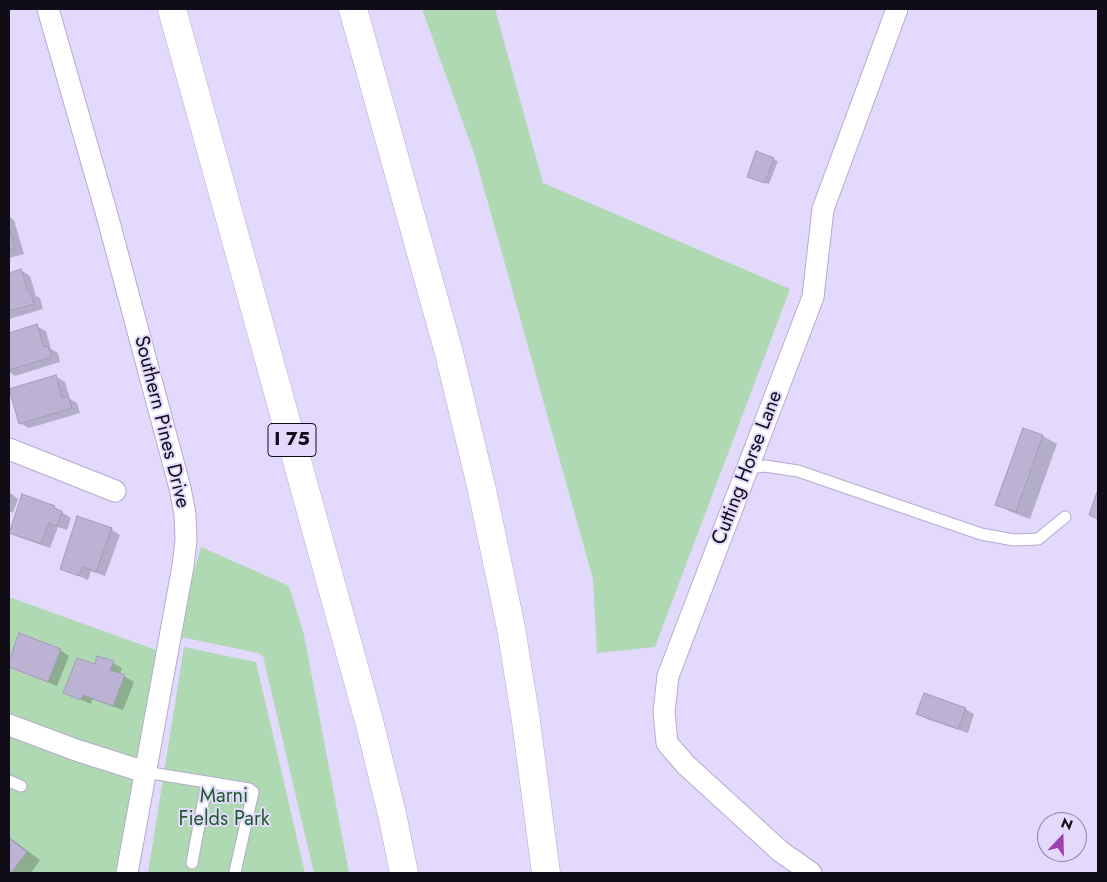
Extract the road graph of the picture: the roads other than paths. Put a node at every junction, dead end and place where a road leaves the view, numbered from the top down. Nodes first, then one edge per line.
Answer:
1 (48, 9) edge
2 (172, 9) edge
3 (354, 9) edge
4 (897, 9) edge
5 (9, 449) edge
6 (748, 468) junction
7 (115, 491) dead end
8 (1065, 517) dead end
9 (9, 725) edge
10 (145, 772) junction
11 (9, 781) edge
12 (207, 782) junction
13 (21, 786) dead end
14 (192, 863) dead end
15 (235, 872) edge
16 (127, 873) edge
17 (404, 873) edge
18 (546, 873) edge
19 (811, 873) edge

1 - 10 street, Southern Pines Drive
2 - 17 highway, I 75
3 - 18 highway
4 - 6 street, Cutting Horse Lane
5 - 7 street
6 - 8 lane
6 - 19 street, Cutting Horse Lane
9 - 10 street
10 - 12 lane
10 - 16 street, Southern Pines Drive
11 - 13 lane
12 - 14 lane
12 - 15 lane

